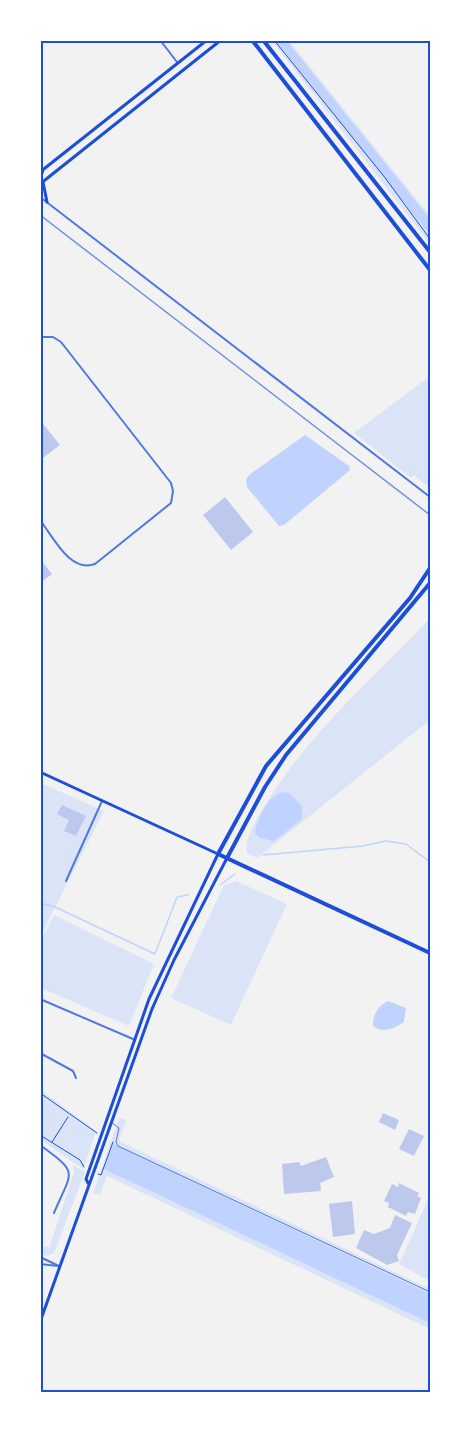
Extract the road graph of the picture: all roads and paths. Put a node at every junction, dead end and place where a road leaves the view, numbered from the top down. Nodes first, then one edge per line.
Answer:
1 (160, 40) edge
2 (207, 40) edge
3 (221, 40) edge
4 (252, 40) edge
5 (263, 40) edge
6 (274, 40) edge
7 (178, 63) junction
8 (102, 123) junction
9 (108, 130) junction
10 (42, 171) edge
11 (41, 182) edge
12 (40, 197) edge
13 (47, 202) junction
14 (430, 239) edge
15 (430, 252) edge
16 (430, 270) edge
17 (40, 337) edge
18 (430, 497) edge
19 (40, 520) edge
20 (430, 568) edge
21 (430, 583) edge
22 (40, 772) edge
23 (102, 801) junction
24 (218, 854) junction
25 (227, 858) junction
26 (66, 881) dead end
27 (430, 953) edge
28 (40, 999) edge
29 (133, 1039) junction
30 (40, 1053) edge
31 (76, 1078) dead end
32 (40, 1093) edge
33 (69, 1116) junction
34 (112, 1123) junction
35 (97, 1133) dead end
36 (40, 1135) edge
37 (51, 1142) junction
38 (40, 1145) edge
39 (118, 1146) junction
40 (86, 1169) dead end
41 (97, 1173) dead end
42 (88, 1183) junction
43 (54, 1213) dead end
44 (40, 1257) edge
45 (40, 1264) edge
46 (59, 1266) junction
47 (430, 1292) edge
48 (40, 1322) edge

1 - 7 street
2 - 7 main road
3 - 9 main road
4 - 16 main road
5 - 15 main road
6 - 14 path
7 - 8 main road
8 - 9 main road
8 - 10 main road
9 - 11 main road
10 - 11 main road
11 - 13 main road
12 - 13 street
13 - 18 street
17 - 19 street
20 - 24 main road
21 - 25 main road
22 - 23 main road
23 - 24 main road
23 - 26 street
24 - 25 main road
24 - 29 main road
25 - 27 main road
25 - 34 main road
28 - 29 street
29 - 42 main road
30 - 31 street
32 - 33 path
33 - 35 path
33 - 37 path
34 - 39 lane
34 - 42 main road
36 - 37 path
37 - 40 path
38 - 43 street
39 - 41 path
39 - 47 lane
42 - 46 main road
44 - 46 street
45 - 46 street
46 - 48 main road

